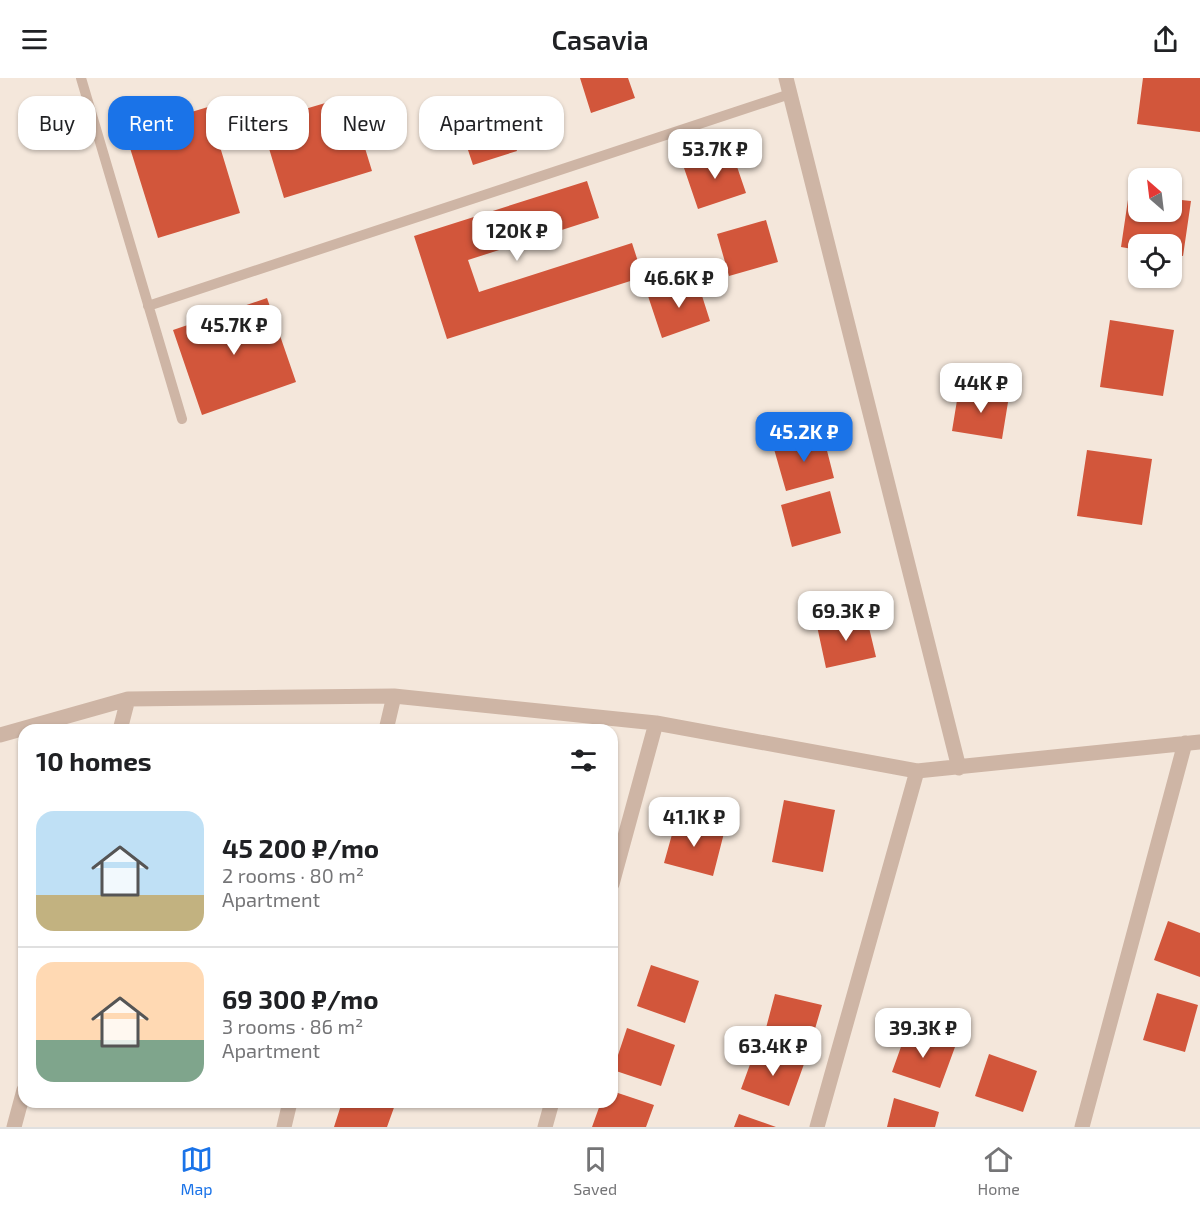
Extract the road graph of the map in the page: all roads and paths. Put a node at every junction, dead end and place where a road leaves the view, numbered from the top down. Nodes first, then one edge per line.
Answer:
1 (81, 78) edge
2 (786, 78) edge
3 (790, 94) junction
4 (148, 306) junction
5 (182, 419) dead end
6 (394, 696) junction
7 (128, 699) junction
8 (656, 723) junction
9 (39, 724) edge
10 (122, 724) edge
11 (387, 724) edge
12 (18, 730) edge
13 (0, 735) edge
14 (1192, 743) edge
15 (959, 768) junction
16 (917, 771) junction
17 (618, 862) edge
18 (19, 1108) edge
19 (289, 1108) edge
20 (550, 1108) edge
21 (14, 1127) edge
22 (284, 1127) edge
23 (545, 1127) edge
24 (818, 1127) edge
25 (1082, 1127) edge

1 - 4 lane
2 - 3 street
3 - 4 lane
3 - 15 street
4 - 5 lane
6 - 7 street
6 - 8 street
6 - 11 street
7 - 9 street
7 - 10 street
8 - 16 street
8 - 17 street
12 - 13 street
14 - 15 street
14 - 25 street
15 - 16 street
16 - 24 street
18 - 21 street
19 - 22 street
20 - 23 street

